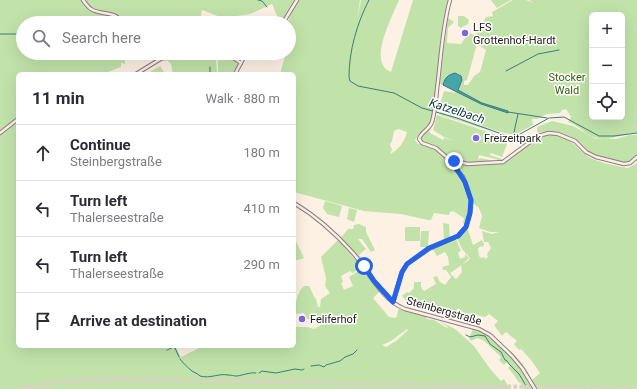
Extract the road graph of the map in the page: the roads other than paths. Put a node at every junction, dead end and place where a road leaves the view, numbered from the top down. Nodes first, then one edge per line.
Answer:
1 (83, 0) edge
2 (297, 0) edge
3 (450, 0) edge
4 (115, 16) edge
5 (287, 16) edge
6 (159, 60) edge
7 (238, 60) edge
8 (241, 62) joint
9 (139, 72) edge
10 (236, 72) edge
11 (16, 121) edge
12 (0, 133) edge
13 (637, 157) edge
14 (452, 162) junction
15 (296, 204) edge
16 (393, 302) junction
17 (534, 389) edge

1 - 4 main road
2 - 5 main road
3 - 14 main road
6 - 9 main road
7 - 8 main road
8 - 10 main road
11 - 12 main road
13 - 14 main road
14 - 16 main road
15 - 16 main road, Steinbergstraße
16 - 17 main road, Steinbergstraße

